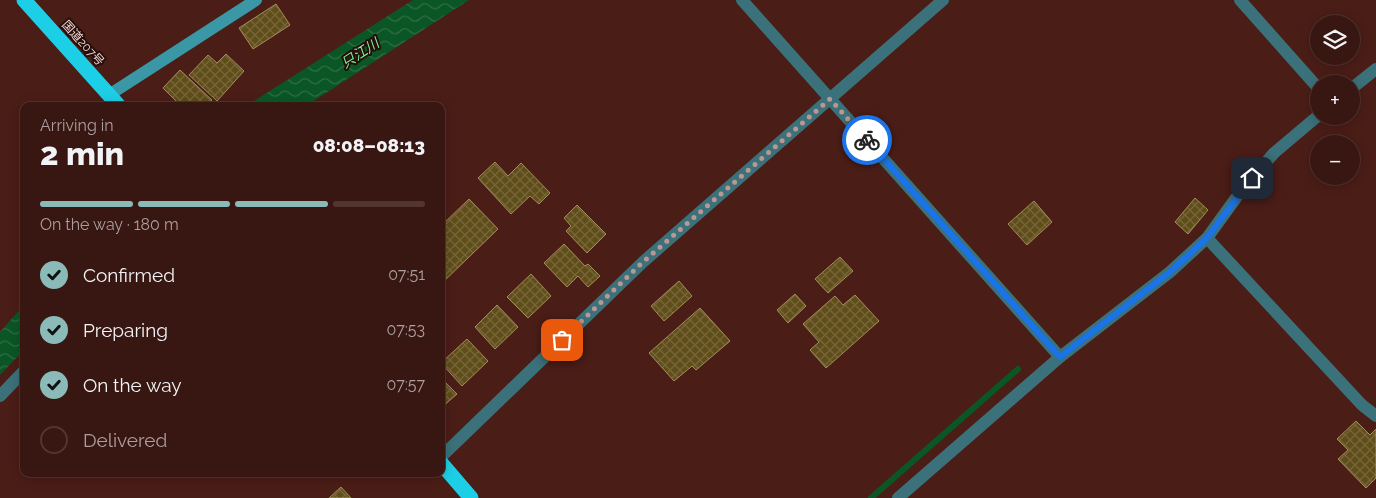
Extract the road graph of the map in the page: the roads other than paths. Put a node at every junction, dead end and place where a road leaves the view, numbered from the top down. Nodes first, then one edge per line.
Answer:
1 (24, 0) edge
2 (256, 0) edge
3 (742, 0) edge
4 (943, 0) edge
5 (1240, 0) edge
6 (1376, 69) edge
7 (1310, 78) edge
8 (1360, 82) edge
9 (109, 95) junction
10 (830, 99) junction
11 (115, 102) edge
12 (1310, 123) edge
13 (1207, 238) junction
14 (1060, 357) junction
15 (20, 375) edge
16 (0, 396) edge
17 (1376, 416) edge
18 (445, 453) edge
19 (445, 468) edge
20 (471, 498) edge
21 (898, 498) edge

1 - 9 highway, 国道207号
2 - 9 street
3 - 10 street
4 - 10 street
5 - 7 street
6 - 8 street
9 - 11 highway, 国道207号
10 - 14 street
10 - 18 street
12 - 13 street
13 - 14 street
13 - 17 street
14 - 21 street
15 - 16 street
19 - 20 highway

